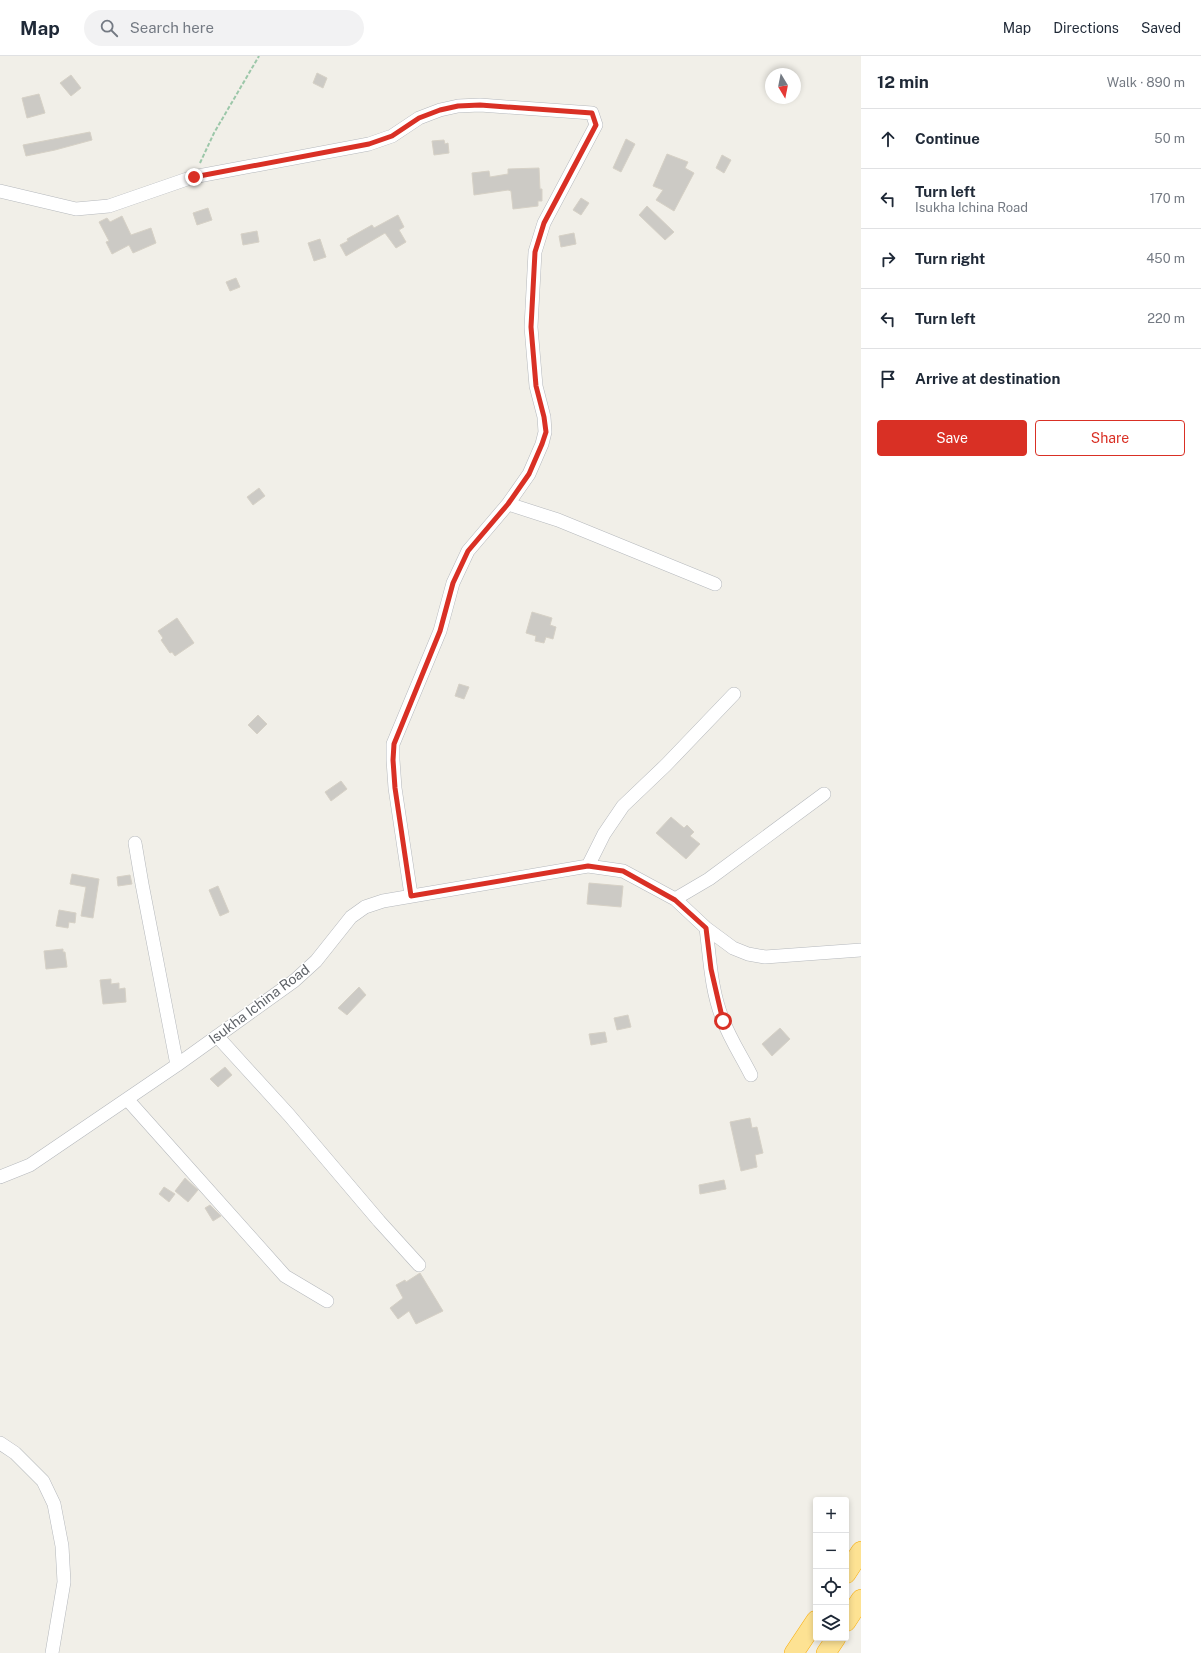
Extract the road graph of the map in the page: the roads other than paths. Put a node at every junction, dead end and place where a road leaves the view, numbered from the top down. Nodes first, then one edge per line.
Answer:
1 (0, 191) edge
2 (508, 504) junction
3 (715, 584) dead end
4 (734, 694) dead end
5 (824, 794) dead end
6 (135, 843) dead end
7 (588, 866) junction
8 (411, 896) junction
9 (675, 900) junction
10 (706, 928) junction
11 (861, 950) edge
12 (217, 1036) junction
13 (177, 1065) junction
14 (751, 1075) dead end
15 (127, 1099) junction
16 (0, 1177) edge
17 (419, 1265) dead end
18 (327, 1301) dead end
19 (0, 1443) edge
20 (861, 1551) edge
21 (849, 1569) edge
22 (861, 1599) edge
23 (849, 1617) edge
24 (813, 1624) edge
25 (834, 1641) edge
26 (52, 1653) edge
27 (794, 1653) edge
28 (826, 1653) edge

1 - 2 street
2 - 3 street
2 - 8 street
4 - 7 street
5 - 9 street
6 - 13 street
7 - 8 street, Isukha Ichina Road
7 - 9 street, Isukha Ichina Road
8 - 12 street, Isukha Ichina Road
9 - 10 street, Isukha Ichina Road
10 - 11 street, Isukha Ichina Road
10 - 14 street
12 - 13 street, Isukha Ichina Road
12 - 17 street
13 - 15 street, Isukha Ichina Road
15 - 16 street, Isukha Ichina Road
15 - 18 street
19 - 26 street
20 - 21 highway
22 - 23 highway
24 - 27 highway
25 - 28 highway

